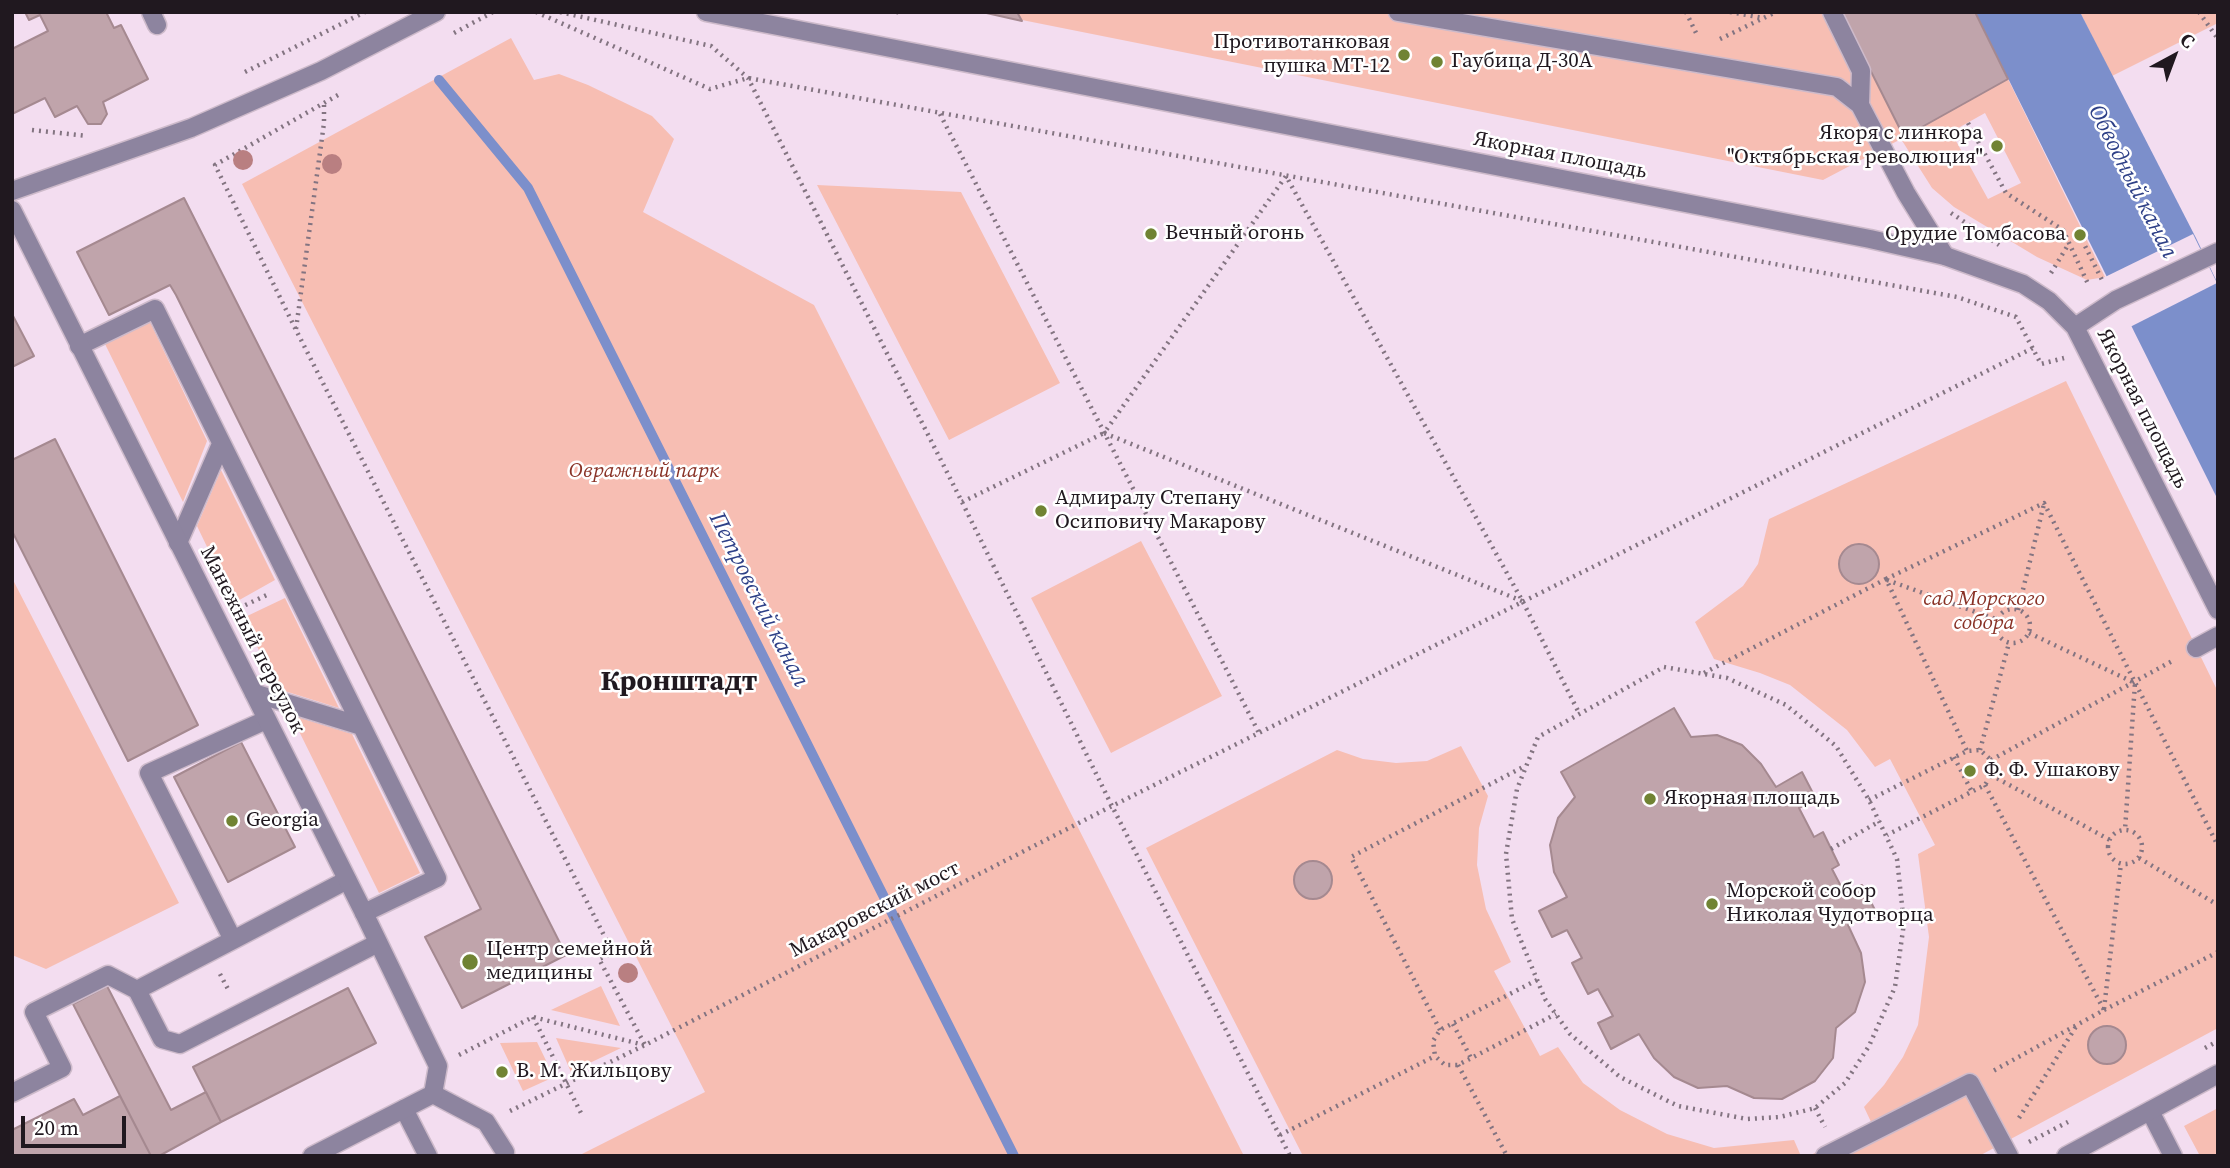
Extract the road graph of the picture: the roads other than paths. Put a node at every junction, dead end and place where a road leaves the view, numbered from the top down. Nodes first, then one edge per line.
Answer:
1 (436, 12) edge
2 (706, 12) edge
3 (1398, 12) edge
4 (1832, 12) edge
5 (1860, 105) junction
6 (12, 191) edge
7 (12, 210) edge
8 (2211, 255) edge
9 (1945, 256) junction
10 (2075, 327) junction
11 (79, 346) junction
12 (221, 444) junction
13 (178, 543) junction
14 (2218, 610) edge
15 (2218, 636) edge
16 (2196, 648) road end
17 (254, 693) junction
18 (266, 720) junction
19 (361, 726) junction
20 (347, 880) junction
21 (364, 913) junction
22 (233, 940) junction
23 (378, 943) junction
24 (137, 989) junction
25 (2218, 1074) edge
26 (12, 1093) edge
27 (433, 1094) junction
28 (404, 1109) junction
29 (2150, 1111) junction
30 (2006, 1150) edge
31 (505, 1152) dead end
32 (312, 1156) edge
33 (428, 1156) edge
34 (1825, 1156) edge
35 (2066, 1156) edge
36 (2174, 1156) edge

1 - 6 street
2 - 9 street, Якорная площадь
3 - 5 street
4 - 5 street
5 - 9 street
7 - 11 street, Манежный переулок
8 - 10 street
9 - 10 street, Якорная площадь
10 - 14 street, Якорная площадь
11 - 12 street
11 - 13 street, Манежный переулок
12 - 13 street
12 - 19 street
13 - 17 street, Манежный переулок
15 - 16 street
17 - 18 street, Манежный переулок
17 - 19 street
18 - 20 street, Манежный переулок
18 - 22 street
19 - 21 street
20 - 21 street, Манежный переулок
20 - 22 street
21 - 23 street, Манежный переулок
22 - 24 street
23 - 24 street
23 - 27 street, Манежный переулок
24 - 26 street
25 - 29 street
27 - 28 street
27 - 31 street
28 - 32 street
28 - 33 street
29 - 35 street
29 - 36 street
30 - 34 street

